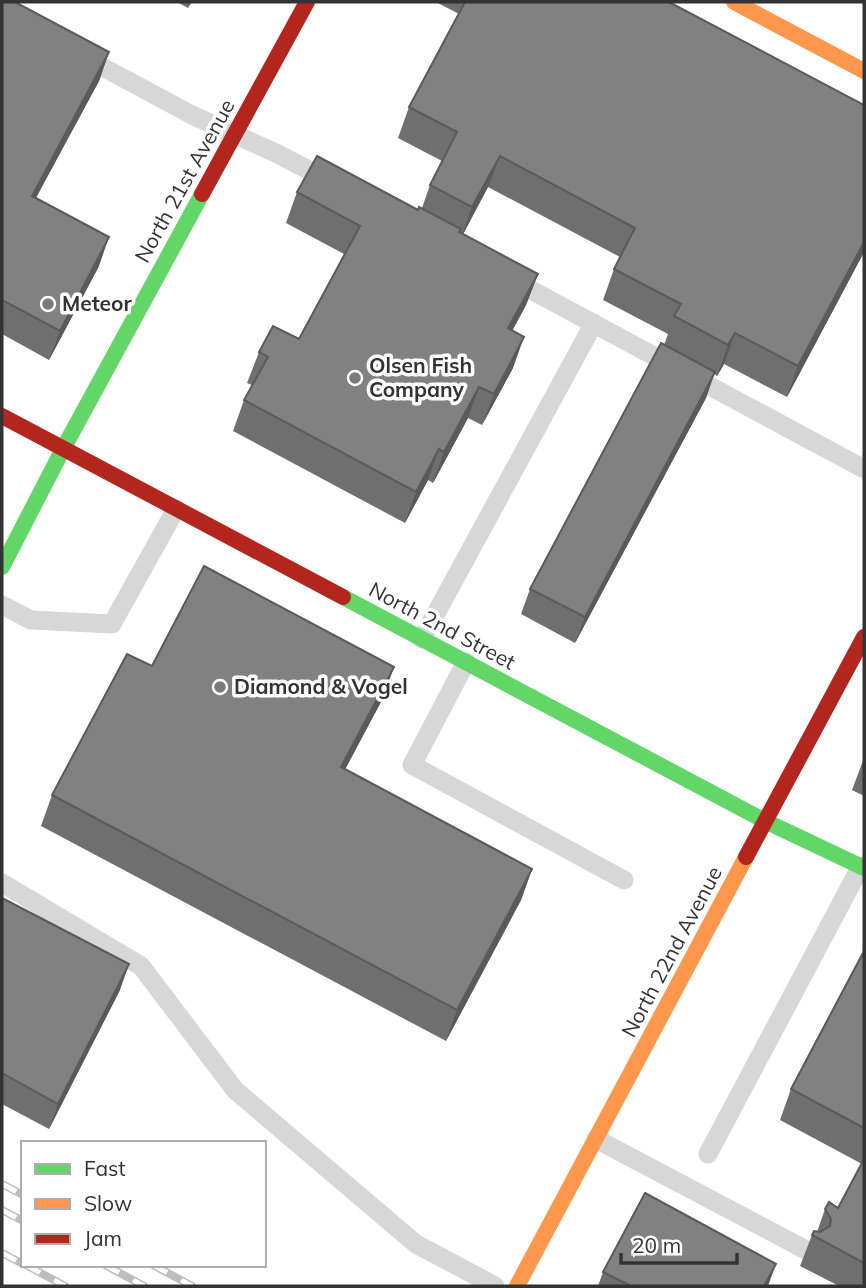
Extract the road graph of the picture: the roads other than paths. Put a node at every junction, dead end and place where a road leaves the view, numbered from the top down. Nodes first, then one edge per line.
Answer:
1 (307, 2) edge
2 (734, 2) edge
3 (61, 45) edge
4 (864, 71) edge
5 (235, 134) junction
6 (351, 193) edge
7 (497, 271) edge
8 (594, 323) junction
9 (2, 416) edge
10 (63, 449) junction
11 (864, 468) edge
12 (176, 509) junction
13 (2, 567) edge
14 (2, 605) edge
15 (864, 638) edge
16 (422, 639) junction
17 (466, 662) junction
18 (765, 821) junction
19 (863, 867) edge
20 (624, 880) dead end
21 (2, 883) edge
22 (596, 1139) junction
23 (708, 1154) dead end
24 (808, 1251) dead end
25 (495, 1286) edge
26 (517, 1286) edge

1 - 5 street, North 21st Avenue
2 - 4 street
3 - 5 lane
5 - 6 lane
5 - 10 street, North 21st Avenue
7 - 8 lane
8 - 11 lane
8 - 16 lane
9 - 10 street, North 2nd Street
10 - 12 street, North 2nd Street
10 - 13 street, North 21st Avenue
12 - 14 lane
12 - 16 street, North 2nd Street
15 - 18 street, North 22nd Avenue
16 - 17 street, North 2nd Street
17 - 18 street, North 2nd Street
17 - 20 lane
18 - 19 street, North 2nd Street
18 - 22 street, North 22nd Avenue
19 - 23 lane
21 - 25 lane
22 - 24 lane
22 - 26 street, North 22nd Avenue

